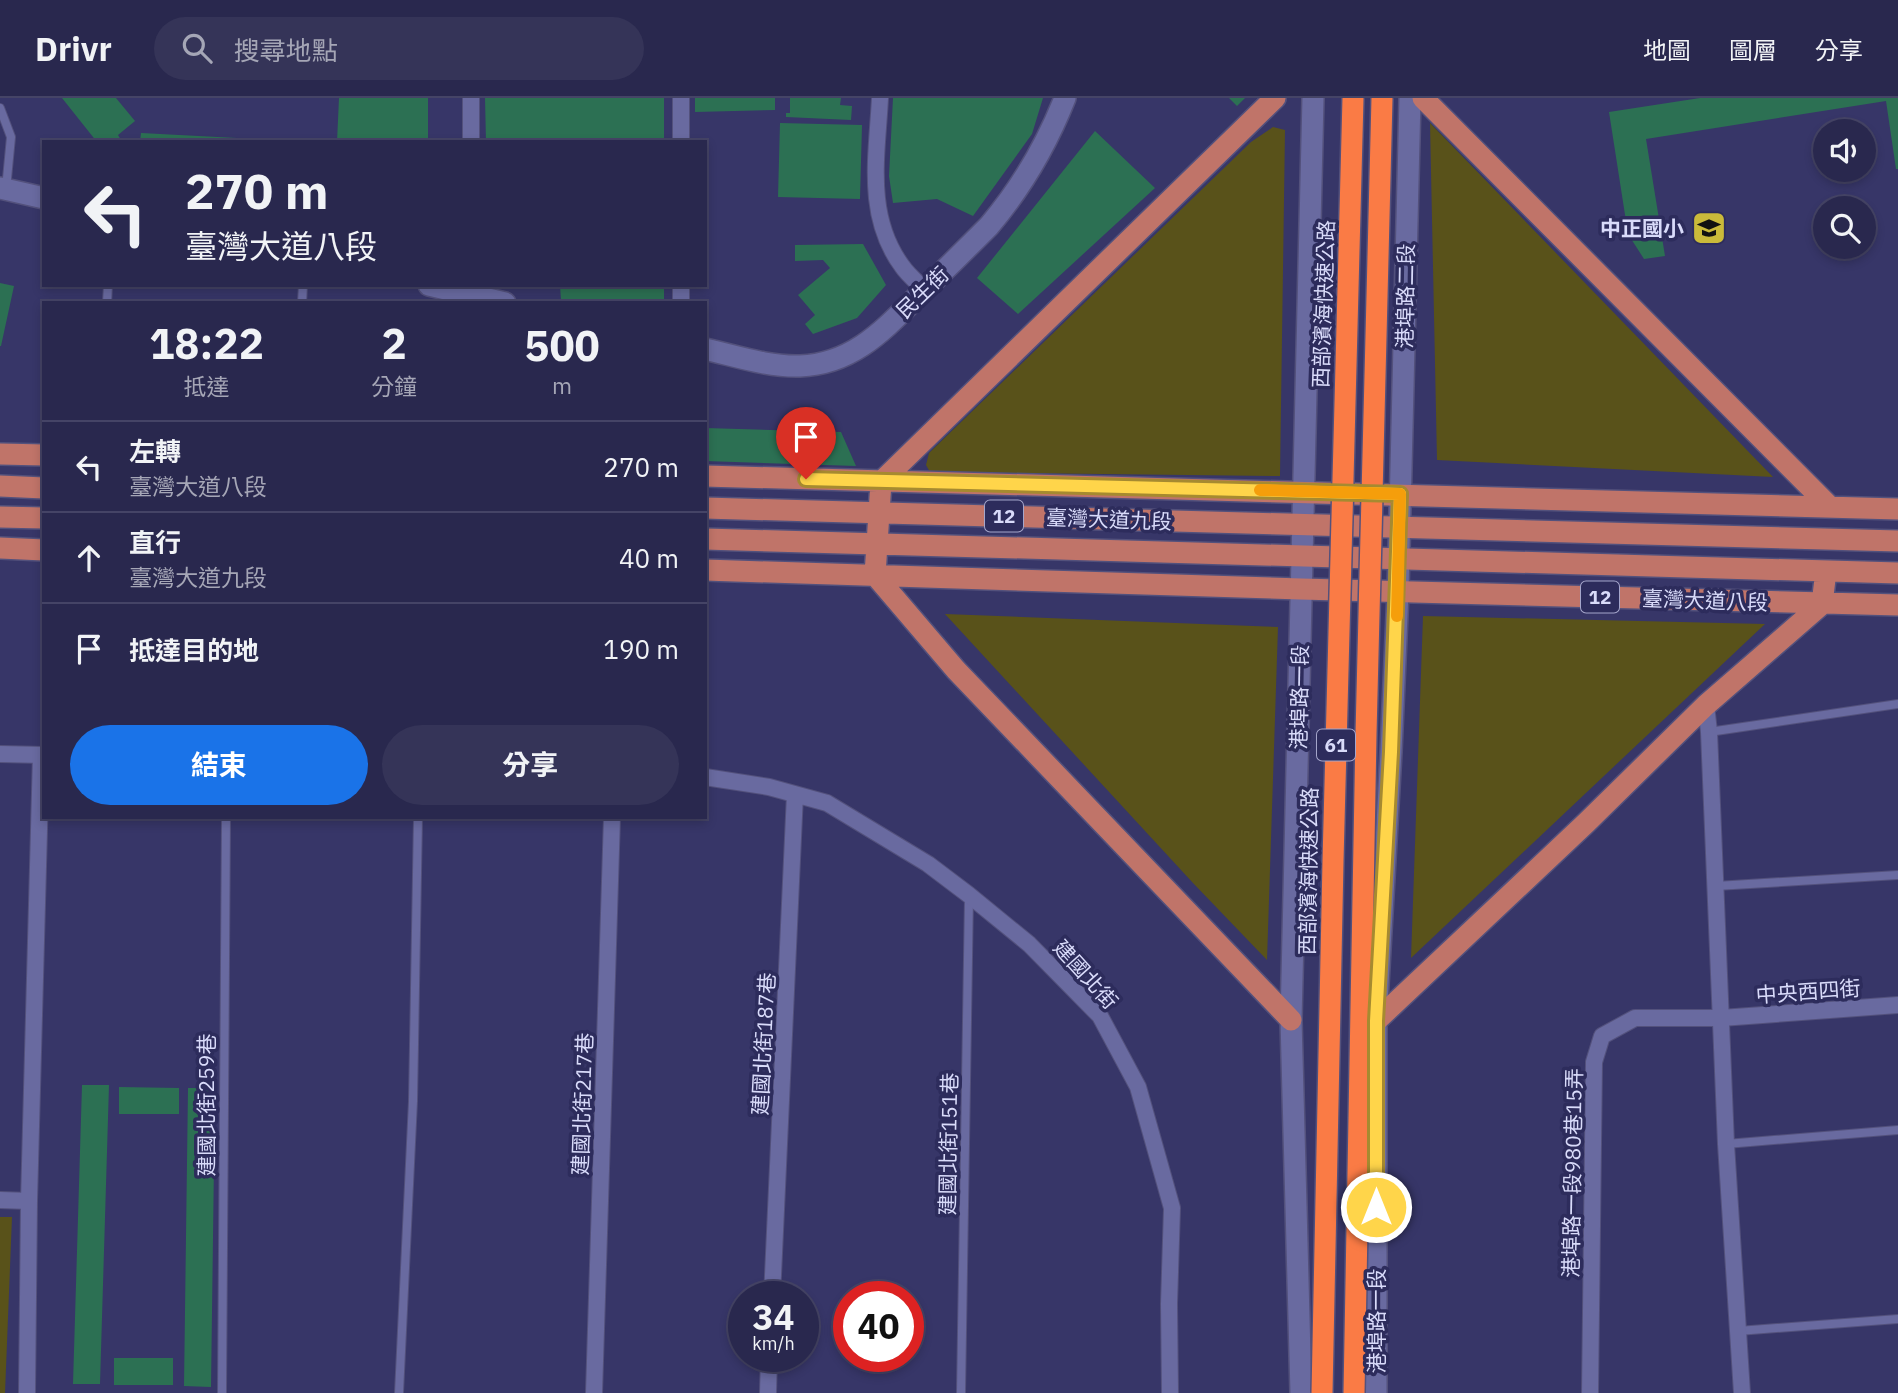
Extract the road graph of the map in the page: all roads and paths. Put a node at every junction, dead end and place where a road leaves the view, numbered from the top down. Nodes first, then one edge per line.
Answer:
1 (471, 98) edge
2 (681, 98) edge
3 (880, 98) edge
4 (1065, 98) edge
5 (1275, 98) edge
6 (1313, 98) edge
7 (1353, 98) edge
8 (1382, 98) edge
9 (1410, 98) edge
10 (1423, 98) edge
11 (0, 108) edge
12 (471, 140) edge
13 (681, 140) edge
14 (3, 188) edge
15 (42, 198) edge
16 (447, 287) edge
17 (925, 289) junction
18 (474, 290) edge
19 (500, 301) edge
20 (707, 349) edge
21 (0, 454) edge
22 (42, 455) edge
23 (707, 476) edge
24 (881, 482) junction
25 (0, 486) edge
26 (42, 488) edge
27 (1304, 491) junction
28 (1400, 494) junction
29 (1829, 506) junction
30 (707, 508) edge
31 (1898, 509) edge
32 (879, 513) junction
33 (0, 517) edge
34 (42, 519) edge
35 (1303, 524) junction
36 (1399, 526) junction
37 (707, 539) edge
38 (1898, 541) edge
39 (877, 544) junction
40 (0, 548) edge
41 (42, 550) edge
42 (1302, 557) junction
43 (1399, 559) junction
44 (707, 570) edge
45 (1826, 571) junction
46 (1898, 573) edge
47 (875, 575) junction
48 (1301, 589) junction
49 (1398, 592) junction
50 (1822, 604) junction
51 (1898, 605) edge
52 (1898, 704) edge
53 (1706, 705) junction
54 (1709, 732) junction
55 (0, 754) edge
56 (42, 755) edge
57 (707, 777) edge
58 (42, 787) edge
59 (795, 794) junction
60 (226, 819) edge
61 (418, 819) edge
62 (612, 819) edge
63 (1898, 875) edge
64 (1716, 887) junction
65 (969, 895) junction
66 (1898, 1005) edge
67 (1721, 1018) junction
68 (1291, 1020) junction
69 (1376, 1021) junction
70 (1898, 1130) edge
71 (1726, 1144) junction
72 (0, 1200) edge
73 (29, 1201) junction
74 (773, 1281) edge
75 (1898, 1319) edge
76 (1738, 1331) junction
77 (769, 1372) edge
78 (27, 1393) edge
79 (222, 1393) edge
80 (399, 1393) edge
81 (594, 1393) edge
82 (768, 1393) edge
83 (961, 1393) edge
84 (1170, 1393) edge
85 (1301, 1393) edge
86 (1322, 1393) edge
87 (1354, 1393) edge
88 (1376, 1393) edge
89 (1590, 1393) edge
90 (1742, 1393) edge

1 - 12 street
2 - 13 street
3 - 17 street
4 - 17 street, 民生街
5 - 24 main road
6 - 27 street
7 - 86 highway, 西部濱海快速公路 / 61, bridge
8 - 87 highway, 61, bridge
9 - 28 street, 港埠路二段
10 - 29 main road
11 - 14 lane
14 - 15 street
16 - 18 street
17 - 20 street, 民生街
18 - 19 street
21 - 22 main road
23 - 24 main road, 臺灣大道九段 / 12
24 - 27 main road, 臺灣大道九段 / 12
24 - 32 main road
25 - 26 main road
27 - 28 main road, 12
27 - 35 street
28 - 29 main road, 12
28 - 36 street, 港埠路一段
29 - 31 main road, 12
30 - 32 main road, 臺灣大道九段 / 12
32 - 35 main road, 臺灣大道九段 / 12
32 - 39 main road
33 - 34 main road
35 - 36 main road, 12
35 - 42 street
36 - 38 main road, 12
36 - 43 street, 港埠路一段
37 - 39 main road, 臺灣大道九段 / 12
39 - 42 main road, 臺灣大道九段 / 12
39 - 47 main road
40 - 41 main road
42 - 43 main road, 臺灣大道八段 / 12
42 - 48 street
43 - 45 main road, 臺灣大道八段 / 12
43 - 49 street, 港埠路一段
44 - 47 main road, 12
45 - 46 main road, 臺灣大道八段 / 12
45 - 50 main road
47 - 48 main road, 12
47 - 68 main road
48 - 49 main road, 臺灣大道八段 / 12
48 - 68 street, 港埠路一段
49 - 50 main road, 臺灣大道八段 / 12
49 - 69 street, 港埠路一段
50 - 51 main road, 臺灣大道八段 / 12
50 - 53 main road
52 - 54 lane
53 - 54 street
53 - 69 main road
54 - 64 street
55 - 56 street
57 - 59 street, 建國北街
58 - 73 street
59 - 65 street, 建國北街
59 - 74 street, 建國北街187巷
60 - 79 lane, 建國北街259巷
61 - 80 lane
62 - 81 street, 建國北街217巷
63 - 64 lane
64 - 67 street
65 - 83 lane, 建國北街151巷
65 - 84 street, 建國北街
66 - 67 street, 中央西四街
67 - 71 street
67 - 89 street, 港埠路一段980巷15弄
68 - 85 street, 港埠路一段
69 - 88 street, 港埠路一段
70 - 71 lane
71 - 76 street
72 - 73 street
73 - 78 street
75 - 76 lane
76 - 90 street
77 - 82 street

